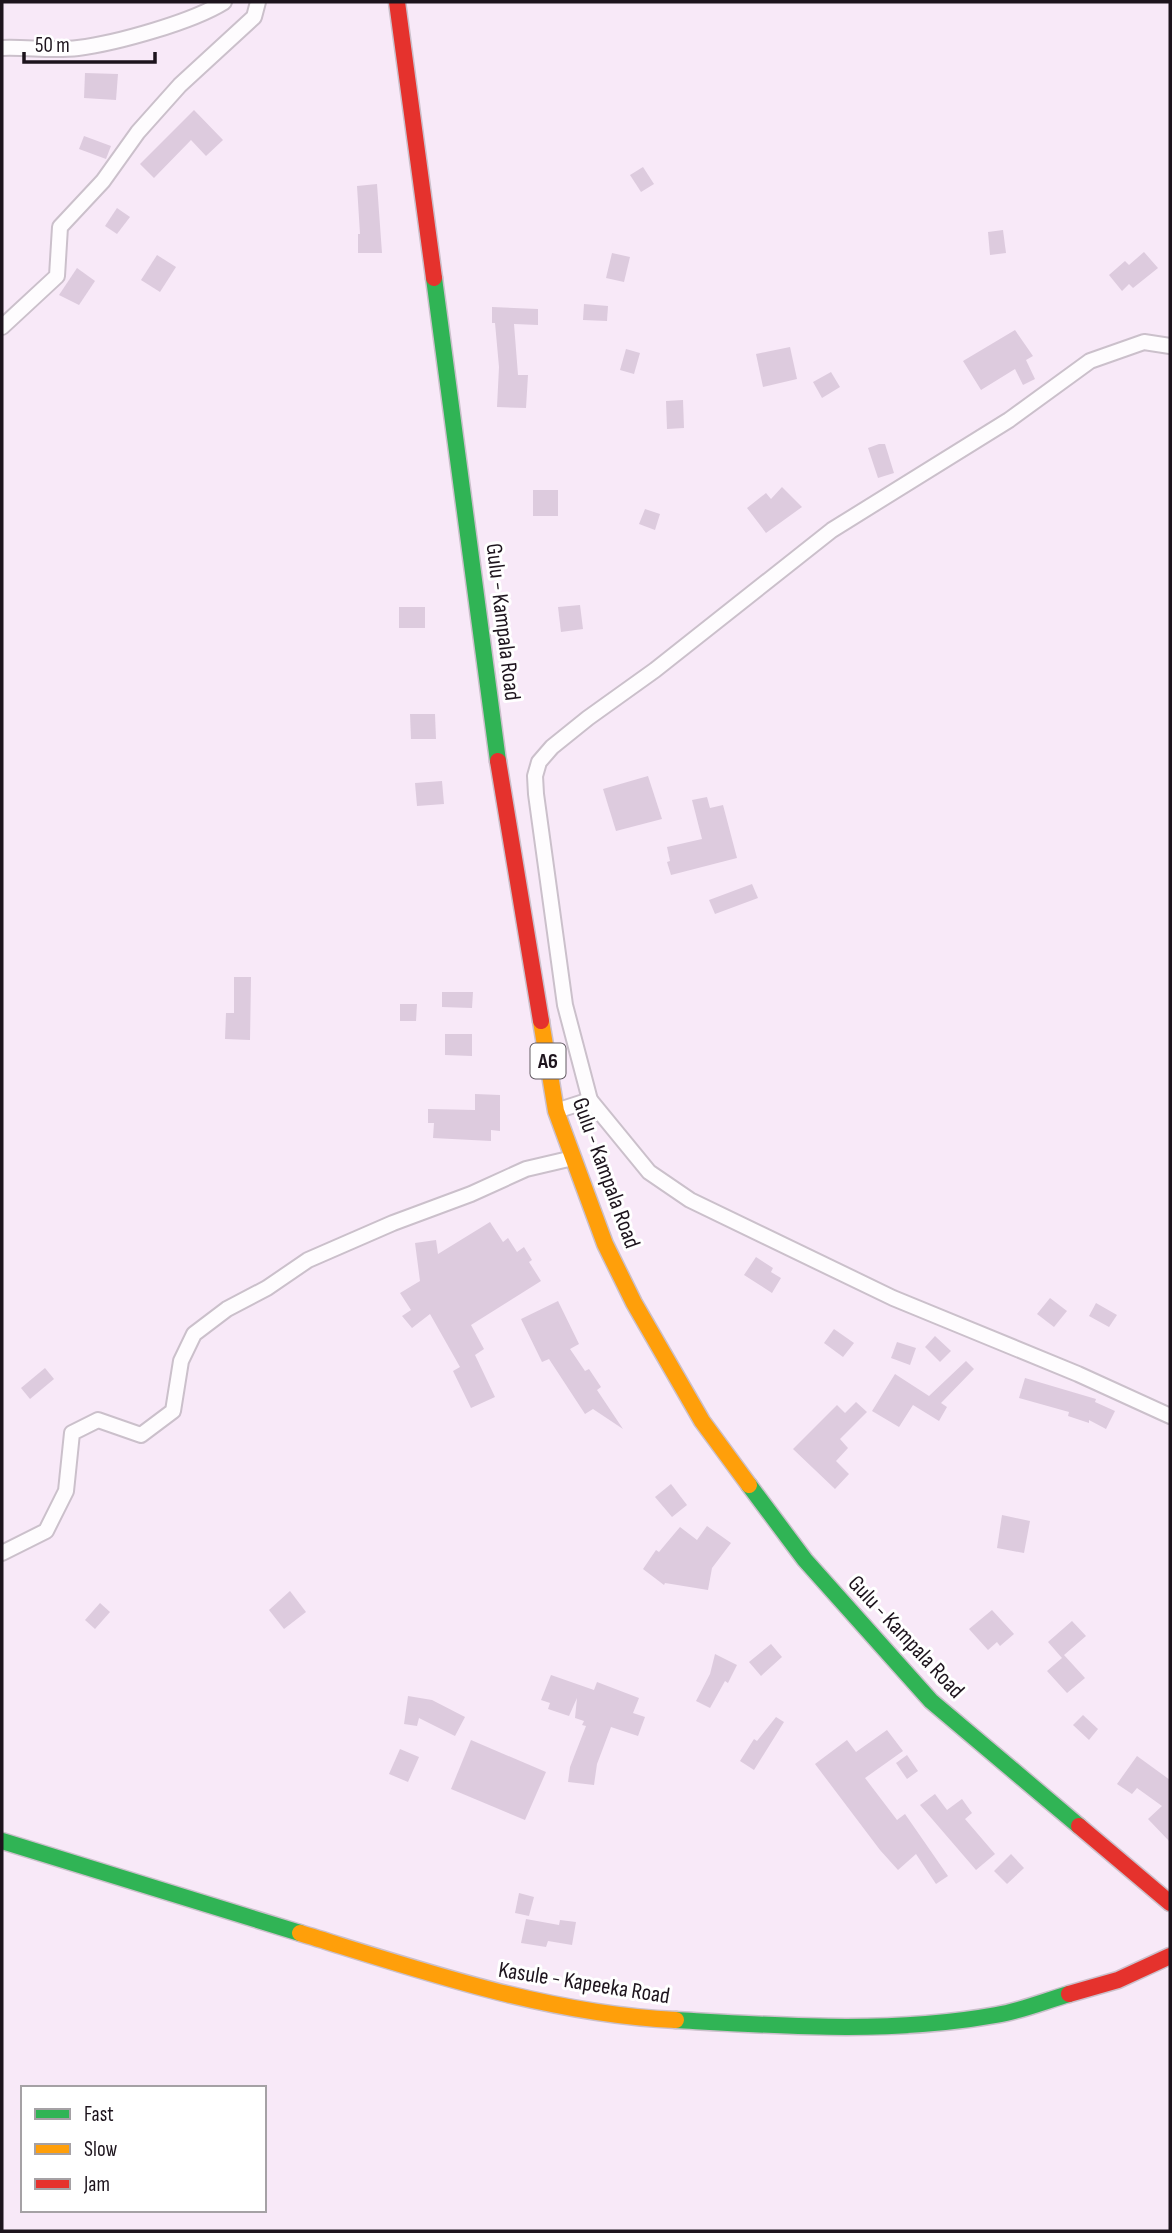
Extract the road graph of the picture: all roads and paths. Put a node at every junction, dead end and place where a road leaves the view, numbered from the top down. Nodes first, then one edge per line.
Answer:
1 (224, 2) edge
2 (258, 2) edge
3 (397, 2) edge
4 (2, 48) edge
5 (2, 327) edge
6 (1170, 346) edge
7 (590, 1100) junction
8 (556, 1111) junction
9 (573, 1158) junction
10 (1170, 1416) edge
11 (2, 1553) edge
12 (2, 1841) edge
13 (1170, 1903) edge
14 (1170, 1956) edge

1 - 4 street
2 - 5 street
3 - 8 main road, Gulu - Kampala Road / A6
6 - 7 street
7 - 8 street
7 - 10 street
8 - 9 main road, Gulu - Kampala Road / A6
9 - 11 street
9 - 13 main road, Gulu - Kampala Road / A6
12 - 14 main road, Kasule - Kapeeka Road

